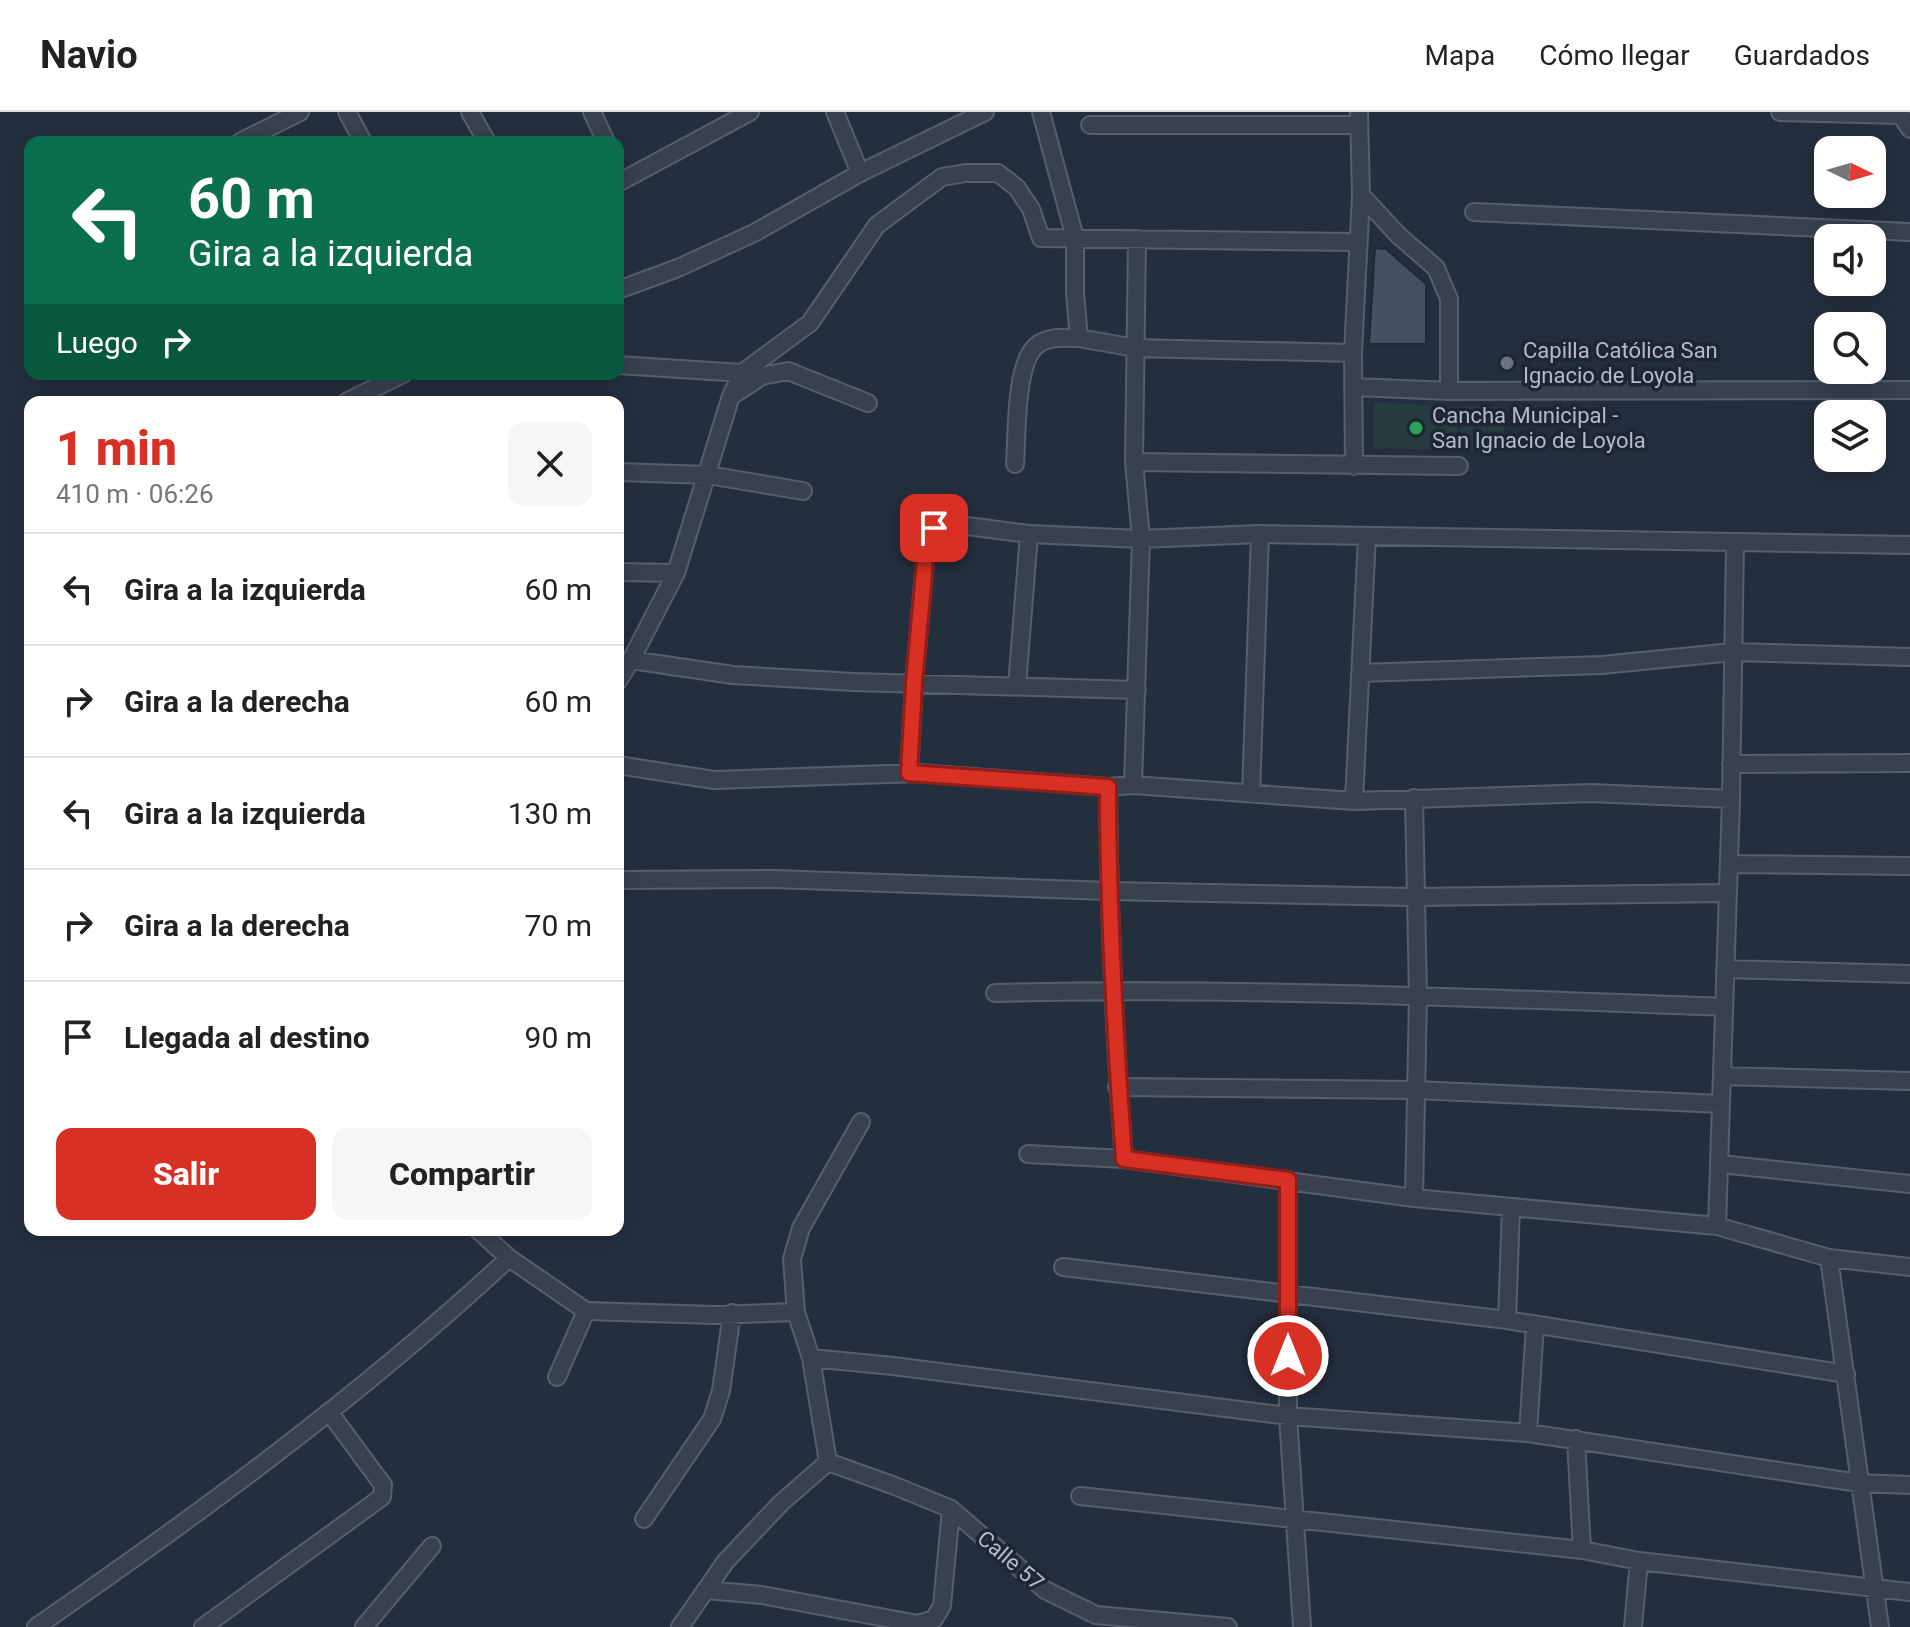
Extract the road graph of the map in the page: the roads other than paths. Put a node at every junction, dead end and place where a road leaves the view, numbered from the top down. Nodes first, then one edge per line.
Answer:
1 (300, 112) edge
2 (347, 112) edge
3 (470, 112) edge
4 (592, 112) edge
5 (712, 112) edge
6 (750, 112) edge
7 (835, 112) edge
8 (985, 112) edge
9 (1041, 112) edge
10 (1780, 112) edge
11 (1359, 118) edge
12 (1903, 119) edge
13 (1090, 125) dead end
14 (719, 128) junction
15 (256, 136) edge
16 (360, 136) edge
17 (484, 136) edge
18 (603, 136) edge
19 (860, 173) junction
20 (624, 174) edge
21 (1361, 195) junction
22 (1474, 212) dead end
23 (1910, 232) edge
24 (1075, 238) junction
25 (1137, 239) junction
26 (1357, 242) junction
27 (624, 288) edge
28 (1079, 338) junction
29 (1135, 348) junction
30 (1353, 353) junction
31 (624, 365) edge
32 (742, 373) junction
33 (370, 381) edge
34 (1355, 387) junction
35 (1910, 390) edge
36 (1449, 391) junction
37 (353, 396) edge
38 (731, 396) junction
39 (868, 403) dead end
40 (1134, 462) junction
41 (1015, 464) dead end
42 (1354, 466) junction
43 (1459, 466) dead end
44 (624, 472) edge
45 (708, 475) junction
46 (803, 491) dead end
47 (1029, 534) junction
48 (1260, 534) junction
49 (1367, 536) junction
50 (1141, 539) junction
51 (1735, 543) junction
52 (1910, 545) edge
53 (624, 572) edge
54 (676, 573) junction
55 (1733, 652) junction
56 (1910, 657) edge
57 (631, 660) junction
58 (624, 671) edge
59 (1360, 673) junction
60 (914, 683) junction
61 (1017, 686) junction
62 (1137, 690) junction
63 (1910, 763) edge
64 (1731, 764) junction
65 (624, 766) edge
66 (909, 773) junction
67 (1133, 785) junction
68 (1108, 787) junction
69 (1251, 794) junction
70 (1414, 798) junction
71 (1731, 799) junction
72 (1354, 801) junction
73 (1729, 864) junction
74 (1910, 866) edge
75 (624, 880) edge
76 (1109, 891) junction
77 (1728, 893) junction
78 (1414, 897) junction
79 (1725, 969) junction
80 (1910, 974) edge
81 (1114, 990) junction
82 (995, 993) dead end
83 (1418, 996) junction
84 (1724, 1007) junction
85 (1722, 1076) junction
86 (1910, 1081) edge
87 (1117, 1087) junction
88 (1416, 1090) junction
89 (1721, 1104) junction
90 (861, 1122) dead end
91 (1028, 1154) dead end
92 (1124, 1159) junction
93 (1720, 1164) junction
94 (1288, 1180) junction
95 (1910, 1184) edge
96 (1414, 1198) junction
97 (1511, 1208) junction
98 (1717, 1226) junction
99 (485, 1236) edge
100 (509, 1258) junction
101 (1829, 1258) junction
102 (1063, 1267) dead end
103 (1910, 1267) edge
104 (1287, 1296) junction
105 (586, 1311) junction
106 (796, 1312) junction
107 (732, 1313) junction
108 (1507, 1320) junction
109 (1535, 1325) junction
110 (811, 1358) junction
111 (1846, 1374) junction
112 (557, 1377) dead end
113 (329, 1412) junction
114 (1288, 1416) junction
115 (1528, 1433) junction
116 (1576, 1439) junction
117 (828, 1462) junction
118 (1859, 1483) junction
119 (1910, 1485) edge
120 (1080, 1496) dead end
121 (951, 1509) junction
122 (644, 1519) dead end
123 (1297, 1521) junction
124 (432, 1546) dead end
125 (1582, 1550) junction
126 (1639, 1561) junction
127 (1873, 1587) junction
128 (706, 1590) junction
129 (1910, 1592) edge
130 (1095, 1621) edge
131 (55, 1622) edge
132 (1194, 1626) edge
133 (36, 1627) edge
134 (203, 1627) edge
135 (364, 1627) edge
136 (680, 1627) edge
137 (1228, 1627) edge
138 (1302, 1627) edge
139 (1633, 1627) edge
140 (1880, 1627) edge

1 - 15 street
2 - 16 street
3 - 17 street
4 - 18 street
5 - 14 street
6 - 14 street
7 - 19 street
8 - 19 street
9 - 24 street
10 - 12 street
11 - 13 street
11 - 21 street
14 - 20 street
19 - 27 street
21 - 26 street
21 - 36 street
22 - 23 street
24 - 25 street
24 - 28 street
24 - 32 street
25 - 26 street
25 - 29 street
26 - 30 street
28 - 29 street
28 - 41 street
29 - 30 street
29 - 40 street
30 - 34 street
31 - 32 street
32 - 38 street
33 - 37 street
34 - 36 street
34 - 42 street
35 - 36 street
38 - 39 street
38 - 45 street
40 - 42 street
40 - 50 street
42 - 43 street
44 - 45 street
45 - 46 street
45 - 54 street
47 - 50 street
47 - 60 street
47 - 61 street
48 - 49 street
48 - 50 street
48 - 69 street
49 - 51 street
49 - 59 street
50 - 62 street
51 - 52 street
51 - 55 street
53 - 54 street
54 - 57 street
55 - 56 street
55 - 59 street
55 - 64 street
57 - 58 street
57 - 60 street
59 - 72 street
60 - 61 street
60 - 66 street
61 - 62 street
62 - 67 street
63 - 64 street
64 - 71 street
65 - 66 street
66 - 68 street
67 - 68 street
67 - 69 street
68 - 76 street
69 - 72 street
70 - 71 street
70 - 72 street
70 - 78 street
71 - 73 street
73 - 74 street
73 - 77 street
75 - 76 street
76 - 78 street
76 - 81 street
77 - 78 street
77 - 79 street
78 - 83 street
79 - 80 street
79 - 84 street
81 - 82 street
81 - 83 street
81 - 87 street
83 - 84 street
83 - 88 street
84 - 85 street
85 - 86 street
85 - 89 street
87 - 88 street
87 - 92 street
88 - 89 street
88 - 96 street
89 - 93 street
90 - 106 street
91 - 92 street
92 - 94 street
93 - 95 street
93 - 98 street
94 - 96 street
94 - 104 street
96 - 97 street
97 - 98 street
97 - 108 street
98 - 101 street
99 - 100 street
100 - 105 street
100 - 113 street
101 - 103 street
101 - 111 street
102 - 104 street
104 - 108 street
104 - 114 street
105 - 107 street
105 - 112 street
106 - 107 street
106 - 110 street
107 - 122 street
108 - 109 street
109 - 111 street
109 - 115 street
110 - 114 street
110 - 117 street
111 - 118 street
113 - 131 street
113 - 134 street
114 - 115 street
114 - 123 street
115 - 116 street
116 - 118 street
116 - 125 street
117 - 121 street, Calle 57
117 - 128 street
118 - 119 street
118 - 127 street
120 - 123 street
121 - 128 street
121 - 130 street, Calle 57
123 - 125 street
123 - 138 street
124 - 135 street
125 - 126 street
126 - 127 street
126 - 139 street
127 - 129 street
127 - 140 street
128 - 136 street
130 - 132 street, Calle 57
131 - 133 street
132 - 137 street, Calle 57

